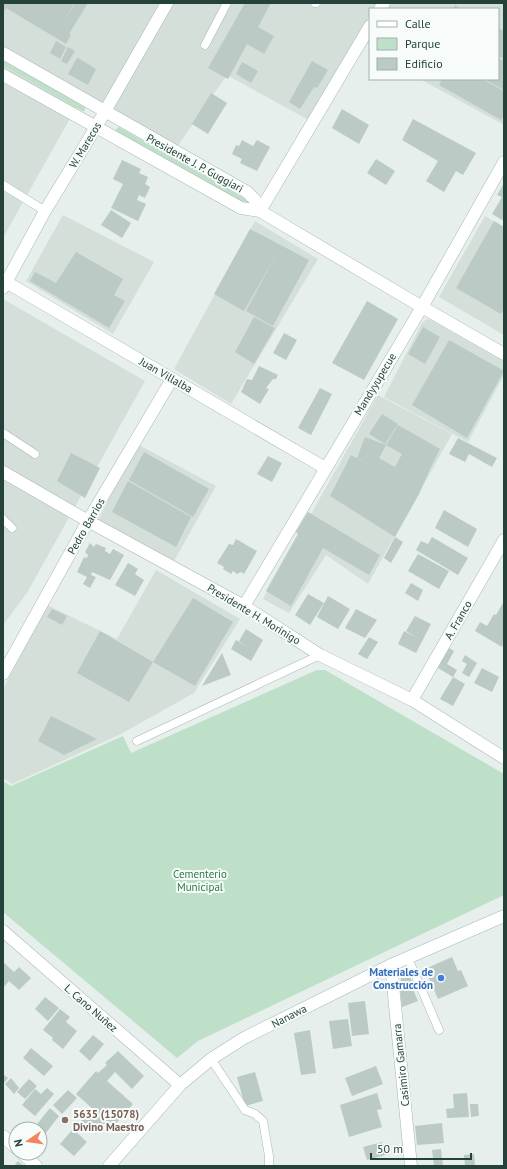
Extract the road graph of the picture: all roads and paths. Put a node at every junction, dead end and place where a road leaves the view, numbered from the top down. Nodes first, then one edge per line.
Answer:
1 (167, 3) edge
2 (227, 3) edge
3 (369, 28) edge
4 (205, 45) dead end
5 (3, 53) edge
6 (3, 75) edge
7 (105, 112) junction
8 (96, 127) junction
9 (504, 162) edge
10 (3, 185) edge
11 (45, 211) junction
12 (260, 211) junction
13 (5, 285) edge
14 (422, 307) junction
15 (504, 354) edge
16 (172, 379) junction
17 (3, 434) edge
18 (35, 454) dead end
19 (325, 468) junction
20 (3, 472) edge
21 (3, 519) edge
22 (88, 521) junction
23 (12, 528) dead end
24 (504, 540) edge
25 (244, 606) junction
26 (320, 655) junction
27 (3, 674) edge
28 (412, 700) junction
29 (137, 741) dead end
30 (504, 758) edge
31 (504, 916) edge
32 (3, 931) edge
33 (408, 958) junction
34 (391, 965) junction
35 (439, 1030) dead end
36 (211, 1059) junction
37 (180, 1085) junction
38 (108, 1166) edge
39 (269, 1166) edge
40 (411, 1166) edge

1 - 7 street, W. Marecos
2 - 4 lane
3 - 12 street
5 - 7 street, Presidente J. P. Guggiari
6 - 8 street
7 - 8 street, W. Marecos
7 - 12 street, Presidente J. P. Guggiari
8 - 11 street, W. Marecos
8 - 12 street
9 - 14 street, Mandyyupecue
10 - 11 lane
11 - 13 street, W. Marecos
12 - 14 street, Presidente J. P. Guggiari
13 - 16 street, Juan Villalba
14 - 15 street, Presidente J. P. Guggiari
14 - 19 street, Mandyyupecue
16 - 19 street, Juan Villalba
16 - 22 street, Pedro Barrios
17 - 18 lane
19 - 25 street, Mandyyupecue
20 - 22 street, Presidente H. Morinigo
21 - 23 lane
22 - 25 street, Presidente H. Morinigo
22 - 27 street, Pedro Barrios
24 - 28 street, A. Franco
25 - 26 street, Presidente H. Morinigo
26 - 28 street, Presidente H. Morinigo
26 - 29 lane
28 - 30 street, Presidente H. Morinigo
31 - 33 street, Nanawa
32 - 37 street, L. Cano Nuñez
33 - 34 street, Nanawa
33 - 35 lane
34 - 36 street, Nanawa
34 - 40 street, Casimiro Gamarra
36 - 37 street, Nanawa
36 - 39 lane
37 - 38 street, Nanawa

